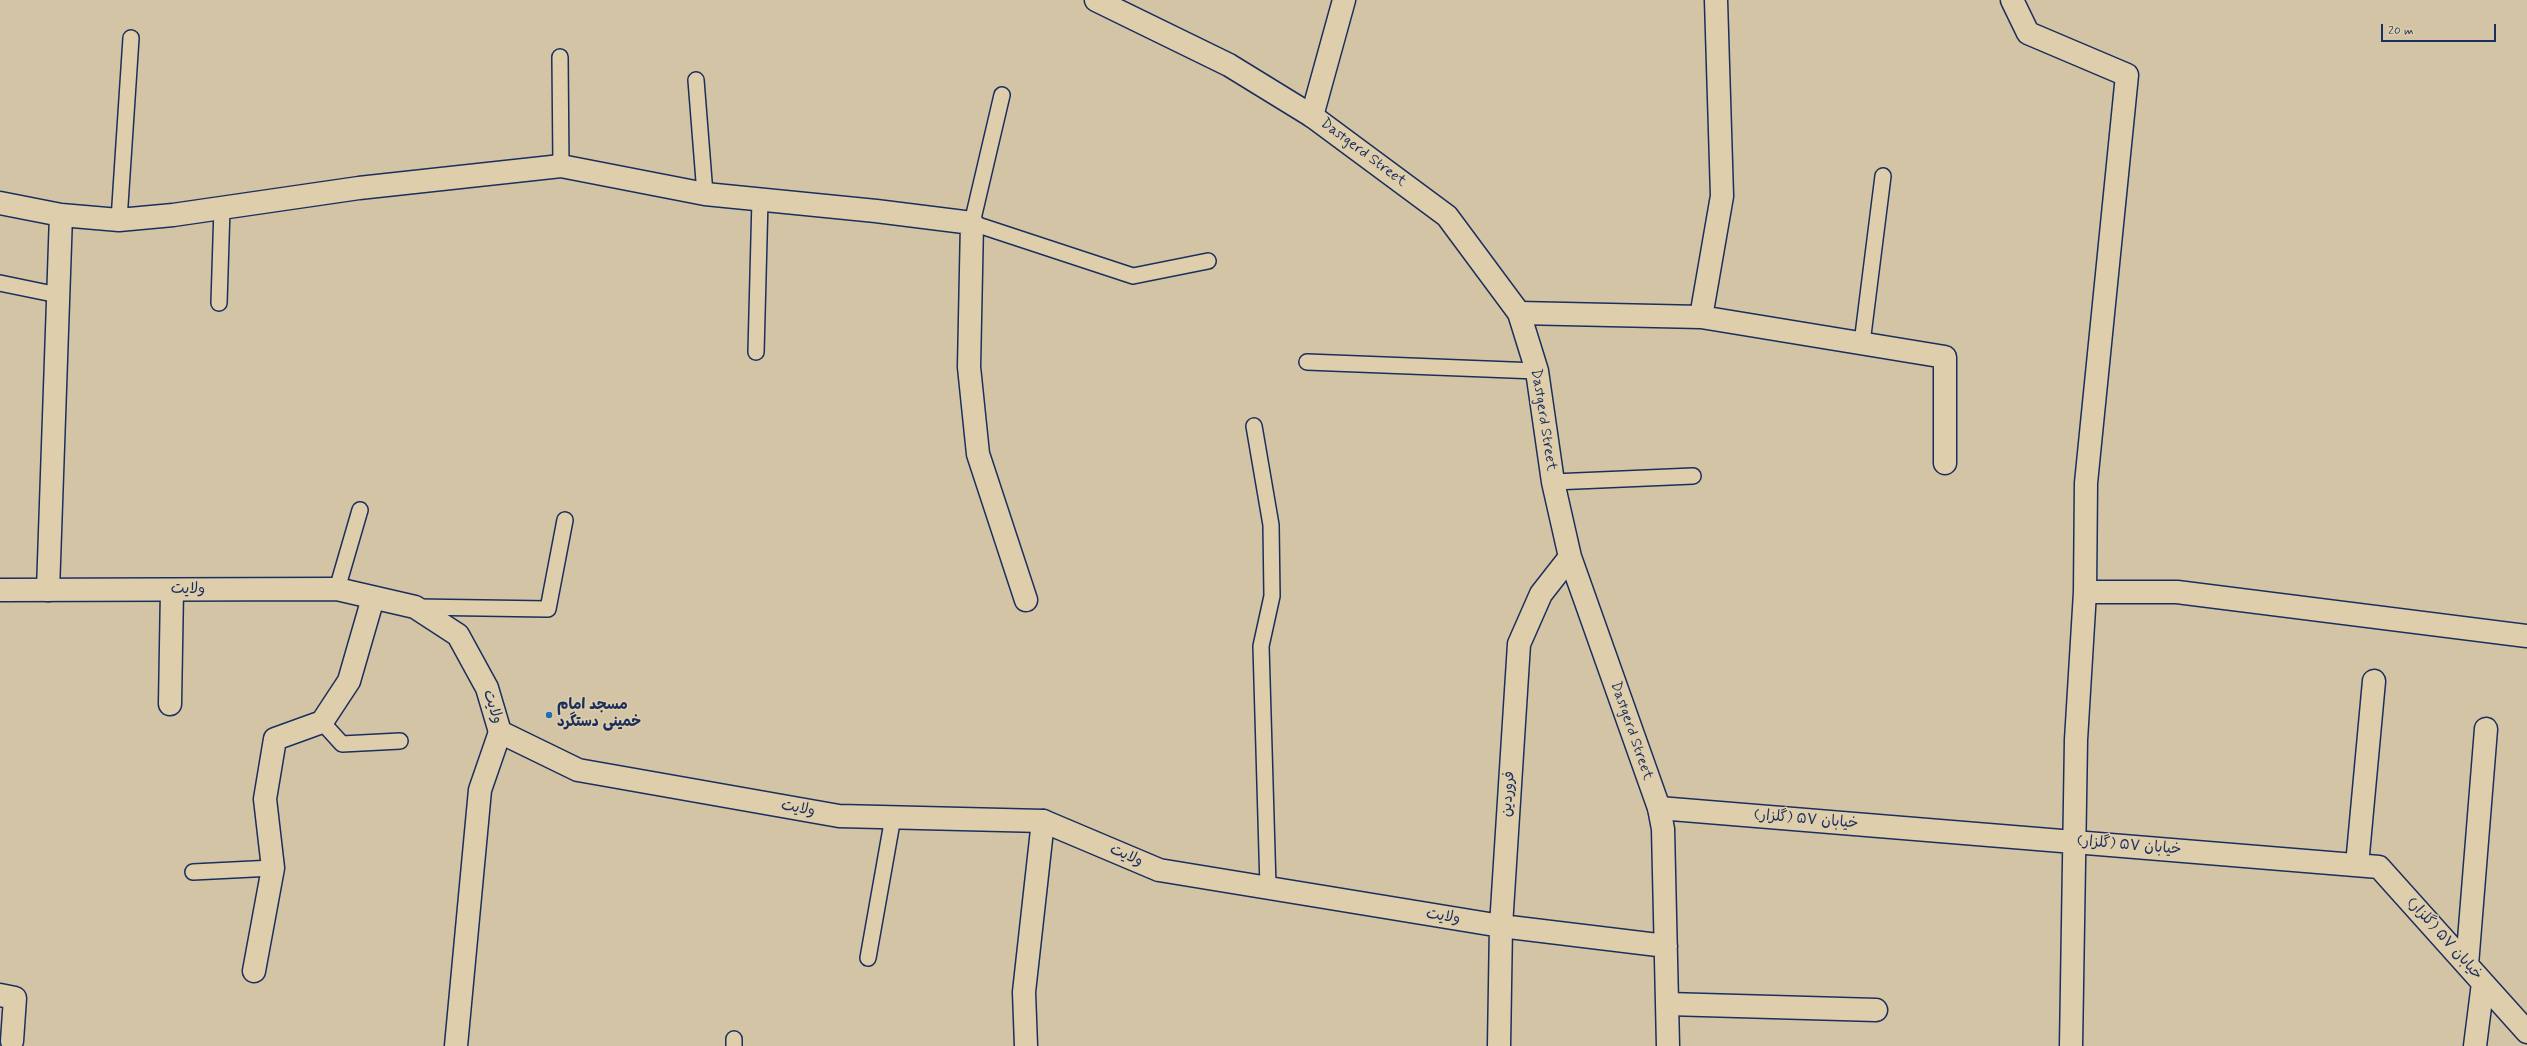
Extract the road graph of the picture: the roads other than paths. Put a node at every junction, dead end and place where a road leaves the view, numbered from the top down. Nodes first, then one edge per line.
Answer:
1 (1096, 0) edge
2 (1344, 0) edge
3 (1716, 0) edge
4 (2012, 0) edge
5 (1124, 6) edge
6 (131, 38) dead end
7 (560, 57) dead end
8 (696, 80) dead end
9 (1002, 95) dead end
10 (1312, 116) junction
11 (561, 166) junction
12 (1883, 176) dead end
13 (705, 194) junction
14 (760, 200) junction
15 (0, 203) edge
16 (222, 208) junction
17 (61, 215) junction
18 (119, 220) junction
19 (972, 224) junction
20 (1208, 261) dead end
21 (0, 283) edge
22 (58, 295) junction
23 (219, 303) dead end
24 (1519, 313) junction
25 (1701, 317) junction
26 (1862, 343) junction
27 (756, 352) dead end
28 (1307, 362) dead end
29 (1537, 371) junction
30 (1254, 426) dead end
31 (1945, 463) dead end
32 (1694, 476) dead end
33 (1553, 482) junction
34 (360, 510) dead end
35 (565, 520) dead end
36 (1570, 557) junction
37 (0, 590) edge
38 (48, 590) junction
39 (172, 590) junction
40 (337, 590) junction
41 (2085, 592) junction
42 (373, 598) junction
43 (1026, 600) dead end
44 (415, 607) junction
45 (2527, 636) edge
46 (2374, 681) dead end
47 (170, 704) dead end
48 (322, 722) junction
49 (2486, 729) dead end
50 (500, 732) junction
51 (400, 741) dead end
52 (1659, 808) junction
53 (893, 817) junction
54 (1042, 821) junction
55 (2074, 842) junction
56 (2357, 865) junction
57 (273, 868) junction
58 (193, 872) dead end
59 (1268, 887) junction
60 (1500, 926) junction
61 (1666, 946) junction
62 (868, 958) dead end
63 (2467, 965) junction
64 (254, 971) dead end
65 (2483, 983) junction
66 (0, 995) edge
67 (1668, 1004) junction
68 (1876, 1010) dead end
69 (2527, 1032) edge
70 (12, 1041) dead end
71 (456, 1046) edge
72 (1026, 1046) edge
73 (1499, 1046) edge
74 (1668, 1046) edge
75 (2071, 1046) edge
76 (2475, 1046) edge

1 - 5 street, Dastgerd Street
2 - 10 street
3 - 25 street
4 - 41 street
5 - 10 street, Dastgerd Street
6 - 18 lane
7 - 11 lane
8 - 13 lane
9 - 19 lane
10 - 24 street, Dastgerd Street
11 - 13 street
11 - 16 street
12 - 26 lane
13 - 14 street
14 - 19 street
14 - 27 lane
15 - 17 street
16 - 18 street
16 - 23 lane
17 - 18 street
17 - 22 street
19 - 20 lane
19 - 43 street
21 - 22 lane
22 - 38 street
24 - 25 street
24 - 29 street, Dastgerd Street
25 - 26 street
26 - 31 street
28 - 29 lane
29 - 33 street, Dastgerd Street
30 - 59 lane
32 - 33 lane
33 - 36 street, Dastgerd Street
34 - 40 lane
35 - 44 lane
36 - 52 street, Dastgerd Street
36 - 60 street, فروردین
37 - 38 street, ولایت
38 - 39 street, ولایت
39 - 40 street, ولایت
39 - 47 street
40 - 42 street, ولایت
41 - 45 street
41 - 55 street
42 - 44 street, ولایت
42 - 48 street
44 - 50 street, ولایت
46 - 56 street
48 - 51 lane
48 - 57 street
49 - 63 street
50 - 53 street, ولایت
50 - 71 street
52 - 55 street, خیابان ۵۷ (گلزار)
52 - 61 street, Dastgerd Street
53 - 54 street, ولایت
53 - 62 lane
54 - 59 street, ولایت
54 - 72 street
55 - 56 street, خیابان ۵۷ (گلزار)
55 - 75 street
56 - 63 street, خیابان ۵۷ (گلزار)
57 - 58 lane
57 - 64 street
59 - 60 street, ولایت
60 - 61 street, ولایت
60 - 73 street, فروردین
61 - 67 street, Dastgerd Street
63 - 65 street, خیابان ۵۷ (گلزار)
65 - 69 street, خیابان ۵۷ (گلزار)
65 - 76 street
66 - 70 street
67 - 68 street
67 - 74 street, Dastgerd Street

